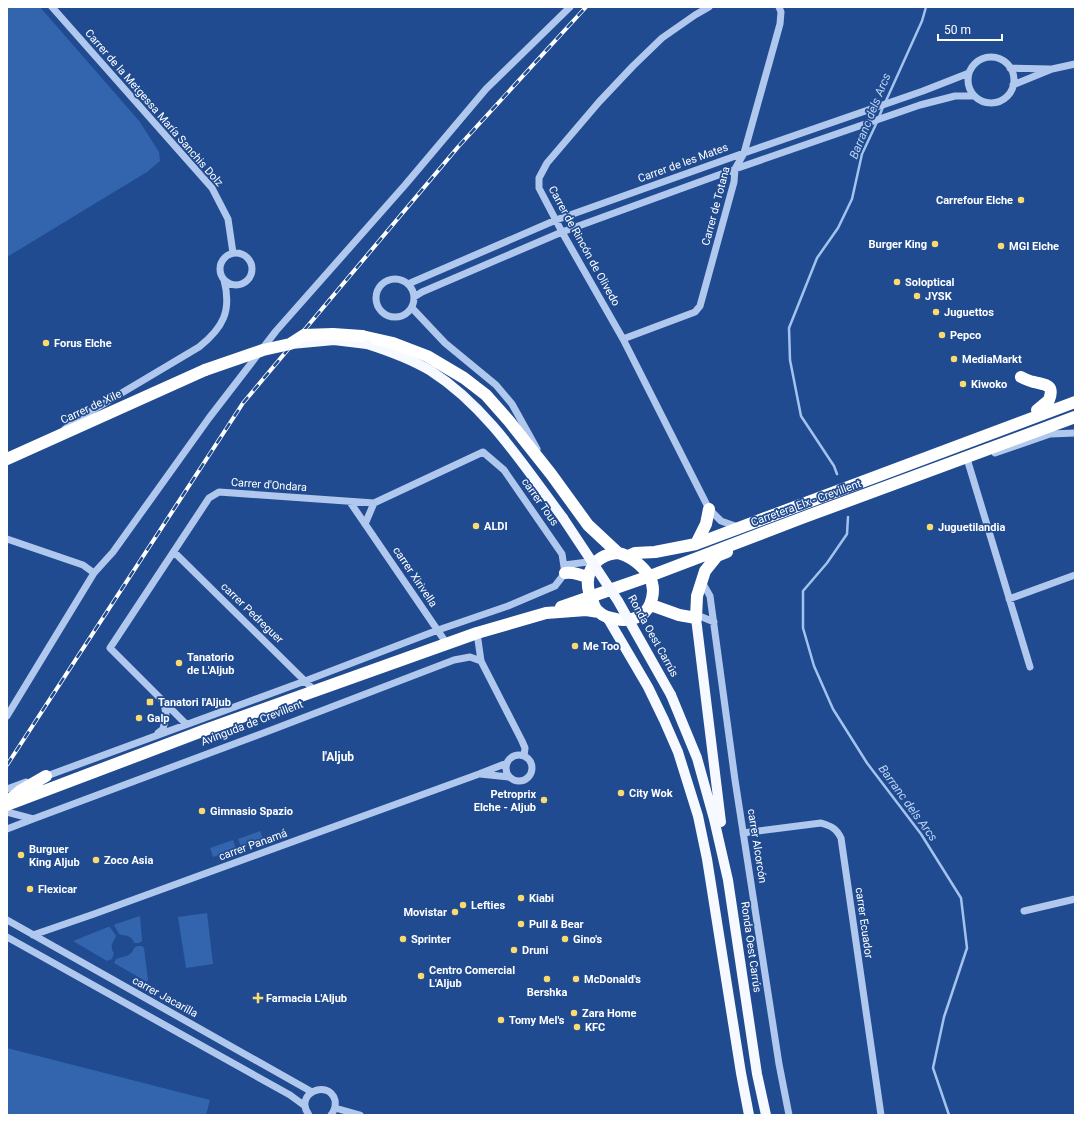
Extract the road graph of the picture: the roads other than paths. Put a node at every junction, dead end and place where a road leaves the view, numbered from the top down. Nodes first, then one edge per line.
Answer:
1 (52, 7) edge
2 (570, 7) edge
3 (709, 7) edge
4 (779, 7) edge
5 (1075, 64) edge
6 (1010, 68) junction
7 (1052, 69) junction
8 (969, 73) junction
9 (1013, 85) junction
10 (974, 96) junction
11 (744, 153) junction
12 (735, 169) junction
13 (556, 220) junction
14 (562, 232) junction
15 (233, 253) junction
16 (224, 280) junction
17 (408, 284) junction
18 (414, 297) junction
19 (412, 308) junction
20 (623, 339) junction
21 (364, 340) junction
22 (1021, 377) dead end
23 (185, 379) joint
24 (1075, 394) edge
25 (1075, 402) edge
26 (1037, 410) junction
27 (1075, 416) edge
28 (1075, 433) edge
29 (58, 437) junction
30 (953, 447) junction
31 (484, 452) joint
32 (7, 459) edge
33 (968, 462) junction
34 (551, 474) junction
35 (893, 484) junction
36 (350, 502) junction
37 (374, 503) junction
38 (709, 509) junction
39 (365, 524) junction
40 (738, 527) junction
41 (770, 530) junction
42 (7, 539) edge
43 (696, 544) junction
44 (174, 552) junction
45 (623, 555) junction
46 (596, 561) junction
47 (564, 569) junction
48 (94, 573) junction
49 (1075, 575) edge
50 (650, 576) junction
51 (588, 578) junction
52 (702, 582) junction
53 (590, 597) junction
54 (1009, 598) junction
55 (651, 605) junction
56 (546, 613) junction
57 (603, 614) junction
58 (696, 618) junction
59 (714, 622) junction
60 (438, 630) junction
61 (477, 633) junction
62 (447, 644) junction
63 (481, 660) junction
64 (1030, 667) dead end
65 (306, 681) junction
66 (315, 691) junction
67 (164, 702) junction
68 (7, 716) edge
69 (188, 724) junction
70 (205, 730) junction
71 (155, 735) junction
72 (520, 738) junction
73 (515, 755) junction
74 (524, 756) junction
75 (507, 762) junction
76 (480, 774) junction
77 (46, 776) junction
78 (509, 777) junction
79 (7, 789) edge
80 (7, 803) edge
81 (7, 812) edge
82 (33, 819) junction
83 (7, 829) edge
84 (744, 833) junction
85 (728, 880) junction
86 (1075, 899) edge
87 (1024, 911) dead end
88 (7, 920) edge
89 (32, 935) junction
90 (7, 937) edge
91 (26, 948) junction
92 (312, 1092) junction
93 (305, 1106) junction
94 (335, 1108) junction
95 (309, 1115) edge
96 (331, 1115) edge
97 (360, 1115) edge
98 (749, 1115) edge
99 (766, 1115) edge
100 (789, 1115) edge
101 (880, 1115) edge

1 - 15 street, Carrer de la Metgessa María Sanchis Dolz
2 - 48 street
3 - 13 street, Carrer de Rincón de Olivedo
4 - 11 street, Carrer de Totana
5 - 7 street
6 - 7 street
6 - 8 street
6 - 9 street
7 - 9 street
8 - 10 street
8 - 11 street, Carrer de les Mates
9 - 10 street
10 - 12 street
11 - 12 street, Carrer de Totana
11 - 13 street, Carrer de les Mates
12 - 14 street
12 - 20 street, Carrer de Totana
13 - 14 street, Carrer de Rincón de Olivedo
13 - 17 street, Carrer de les Mates
14 - 18 street
14 - 20 street, Carrer de Rincón de Olivedo
15 - 16 street
15 - 16 street
16 - 29 street
17 - 18 street
17 - 19 street
18 - 19 street
19 - 34 street
20 - 38 street, Carrer de Rincón de Olivedo
21 - 23 highway, Ronda Oest Carrús, bridge
21 - 34 highway, Ronda Oest Carrús
21 - 85 main road, Ronda Oest Carrús, bridge
22 - 26 highway
23 - 29 highway, Carrer de Xile
24 - 26 highway
25 - 30 highway, Carretera Elx - Crevillent
26 - 30 highway
27 - 35 highway, Carretera Elx - Crevillent
28 - 33 street
29 - 32 highway, Carrer de Xile
30 - 40 highway, Carretera Elx - Crevillent
31 - 37 street, Carrer d'Ondara
31 - 47 street, carrer Tous
33 - 35 street
33 - 54 street
34 - 45 highway, Ronda Oest Carrús
35 - 41 highway, Carretera Elx - Crevillent
36 - 37 street, Carrer d'Ondara
36 - 39 street, carrer Xirivella
36 - 44 street, Carrer d'Ondara
37 - 39 street
38 - 40 street, Carrer de Rincón de Olivedo
38 - 43 highway
39 - 60 street, carrer Xirivella
40 - 43 highway, Carretera Elx - Crevillent
41 - 50 highway, Carretera Elx - Crevillent
41 - 52 highway
42 - 48 street
43 - 45 highway, Carretera Elx - Crevillent
44 - 65 street, carrer Pedreguer
44 - 67 street, Carrer d'Ondara
45 - 46 highway, Carretera Elx - Crevillent
45 - 50 highway, Ronda Oest Carrús
46 - 47 street
46 - 51 highway
47 - 51 highway
47 - 60 street, Avinguda de Crevillent
48 - 68 street
49 - 54 street
50 - 53 highway, Carretera Elx - Crevillent
50 - 55 highway
51 - 53 highway
52 - 58 highway
52 - 59 street, carrer Alcorcón
53 - 56 highway, Carretera Elx - Crevillent
53 - 57 highway
54 - 64 street
55 - 57 highway, Avinguda de Crevillent
55 - 58 highway
56 - 57 highway, Avinguda de Crevillent
56 - 61 highway, Avinguda de Crevillent
57 - 98 main road
58 - 59 street
58 - 85 main road
59 - 84 street, carrer Alcorcón
60 - 62 street, carrer Xirivella
60 - 65 street, Avinguda de Crevillent
61 - 62 highway, Avinguda de Crevillent
61 - 63 street
62 - 66 highway, Avinguda de Crevillent
63 - 72 street
63 - 82 street, Avinguda de Crevillent
65 - 66 street, carrer Pedreguer
65 - 69 street, Avinguda de Crevillent
66 - 70 highway, Avinguda de Crevillent
67 - 69 street
67 - 71 street
69 - 70 street, Avinguda de Crevillent
69 - 71 street, Avinguda de Crevillent
70 - 80 highway, Avinguda de Crevillent
71 - 77 street, Avinguda de Crevillent
72 - 73 street
72 - 74 street
73 - 74 street
73 - 75 street
74 - 78 street
75 - 76 street, carrer Panamá
75 - 78 street
76 - 78 street, carrer Panamá
76 - 89 street, carrer Panamá
77 - 79 street, Avinguda de Crevillent
77 - 80 highway
81 - 82 street
82 - 83 street, Avinguda de Crevillent
84 - 100 street, carrer Alcorcón
84 - 101 street, carrer Ecuador
85 - 99 main road, Ronda Oest Carrús
86 - 87 street
88 - 89 street, carrer Jacarilla
89 - 91 street
89 - 92 street, carrer Jacarilla
90 - 91 street
91 - 93 street
92 - 93 street
92 - 94 street
93 - 95 street
94 - 96 street
94 - 97 street

